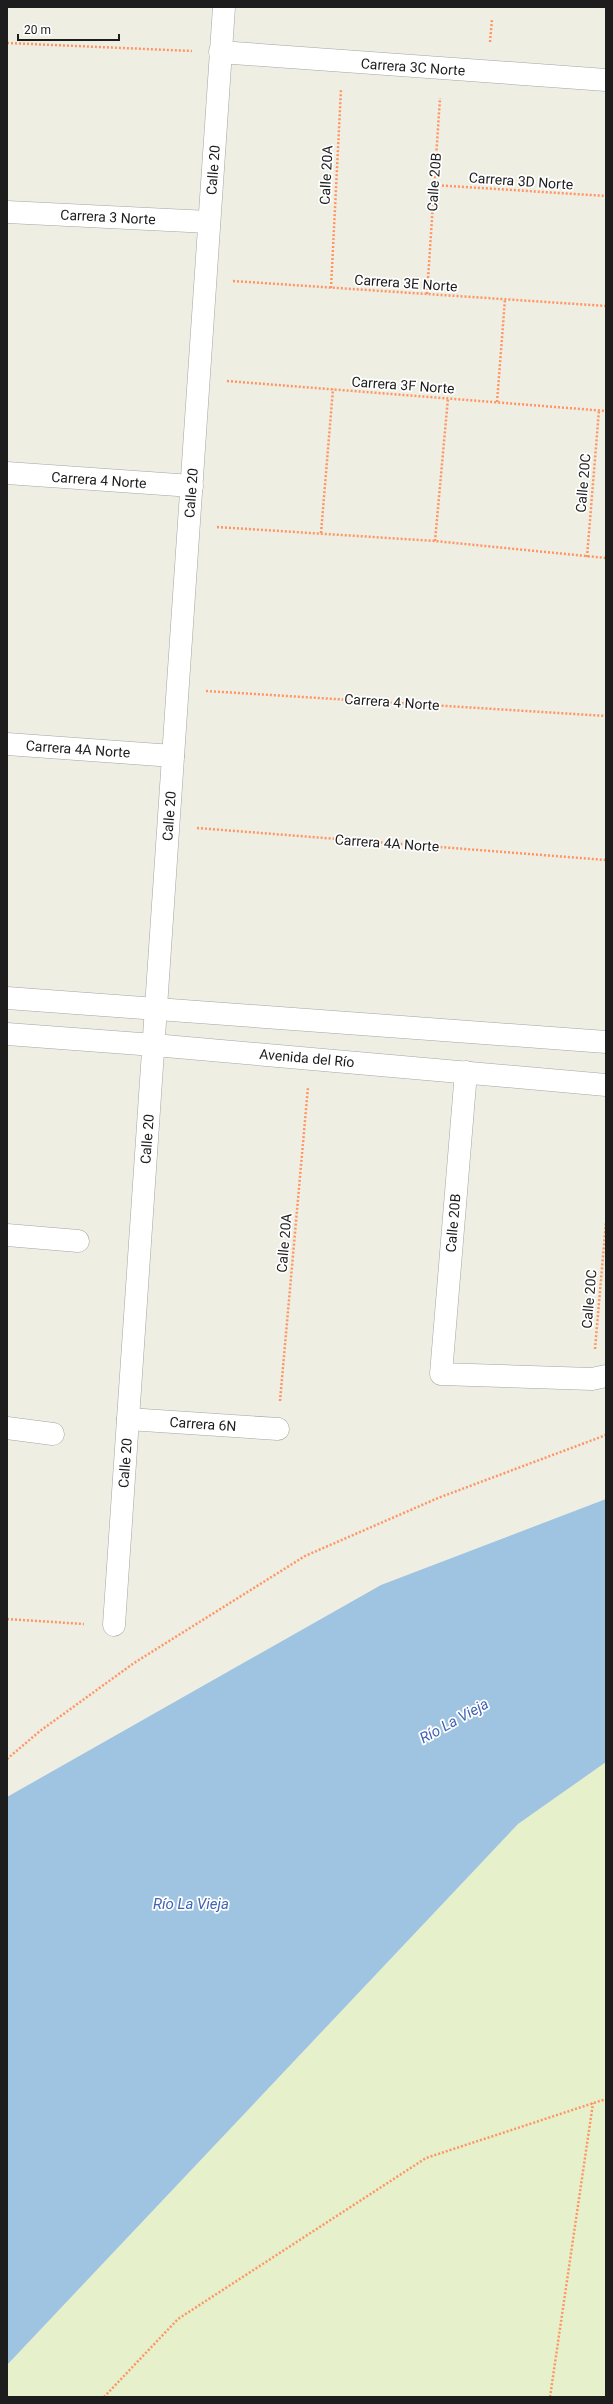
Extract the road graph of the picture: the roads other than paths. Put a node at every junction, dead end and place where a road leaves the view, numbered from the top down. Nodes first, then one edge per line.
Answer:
1 (224, 7) edge
2 (220, 52) junction
3 (606, 80) edge
4 (7, 212) edge
5 (209, 222) junction
6 (7, 473) edge
7 (192, 486) junction
8 (7, 744) edge
9 (173, 756) junction
10 (7, 998) edge
11 (156, 1009) junction
12 (7, 1034) edge
13 (606, 1042) edge
14 (154, 1045) junction
15 (466, 1072) junction
16 (606, 1085) edge
17 (7, 1235) edge
18 (78, 1241) dead end
19 (599, 1377) edge
20 (128, 1419) junction
21 (7, 1428) edge
22 (278, 1429) road end
23 (53, 1434) dead end
24 (114, 1625) road end

1 - 2 street, Calle 20
2 - 3 street, Carrera 3C Norte
2 - 5 street, Calle 20
4 - 5 street, Carrera 3 Norte
5 - 7 street, Calle 20
6 - 7 street, Carrera 4 Norte
7 - 9 street, Calle 20
8 - 9 street, Carrera 4A Norte
9 - 11 street, Calle 20
10 - 11 street
11 - 13 street
11 - 14 street, Calle 20
12 - 14 street, Avenida del Río
14 - 15 street, Avenida del Río
14 - 20 street, Calle 20
15 - 16 street, Avenida del Río
15 - 19 street, Calle 20B
17 - 18 street
20 - 22 street, Carrera 6N
20 - 24 street, Calle 20
21 - 23 street

